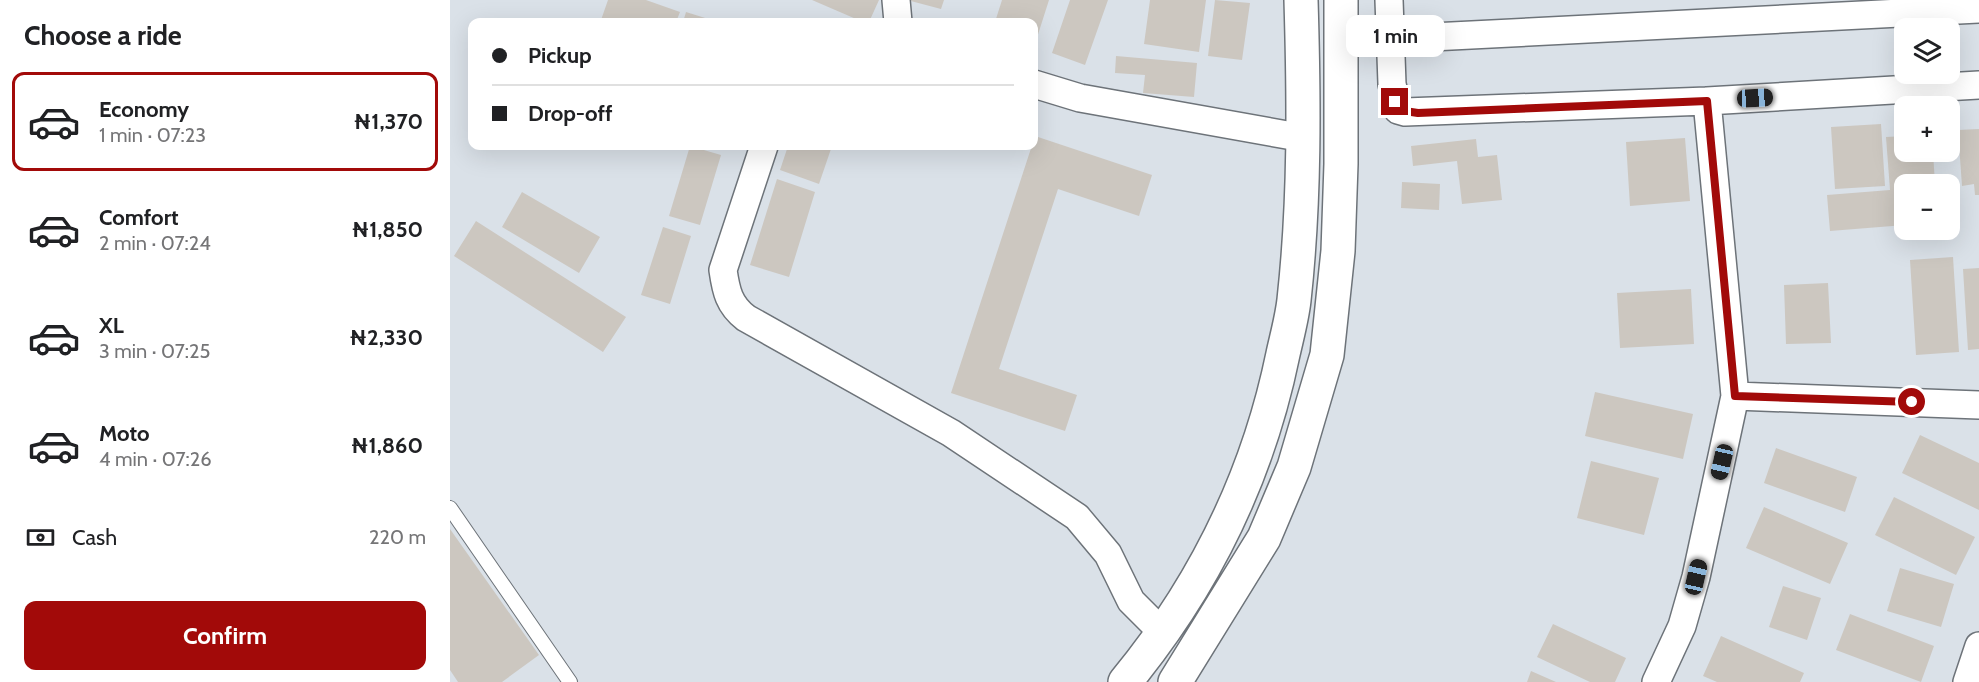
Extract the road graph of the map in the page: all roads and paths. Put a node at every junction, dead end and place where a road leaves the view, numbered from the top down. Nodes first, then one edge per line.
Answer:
1 (896, 0) edge
2 (1301, 0) edge
3 (1341, 0) edge
4 (1389, 0) edge
5 (1979, 9) edge
6 (898, 18) edge
7 (1392, 39) junction
8 (1038, 85) edge
9 (1979, 85) edge
10 (1707, 101) junction
11 (1304, 138) junction
12 (763, 150) edge
13 (1735, 396) junction
14 (1979, 405) edge
15 (450, 508) edge
16 (1162, 632) junction
17 (570, 682) edge
18 (1125, 682) edge
19 (1176, 682) edge
20 (1656, 682) edge

1 - 6 street
2 - 11 main road
3 - 19 main road
4 - 7 street
5 - 7 street
7 - 10 street
8 - 11 street
9 - 10 street
10 - 13 street
11 - 16 main road
12 - 16 street
13 - 14 street
13 - 20 street
15 - 17 lane
16 - 18 main road

